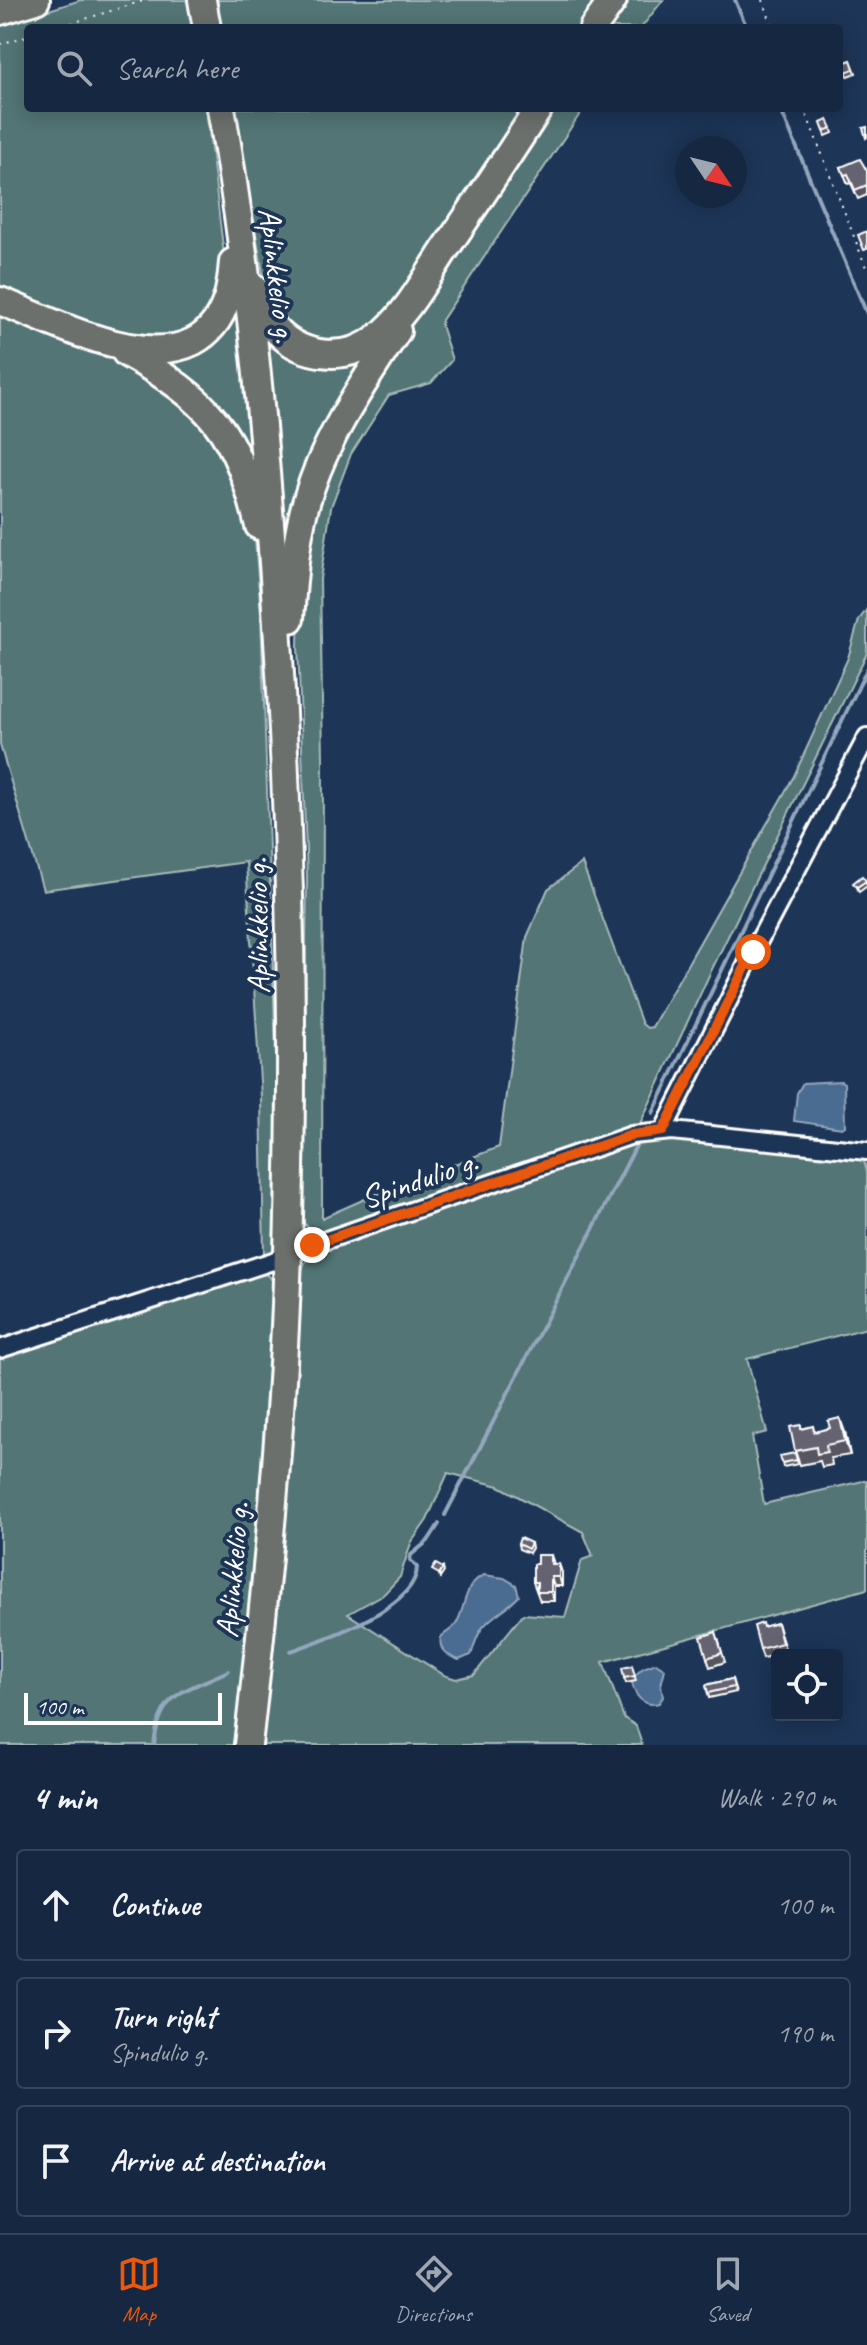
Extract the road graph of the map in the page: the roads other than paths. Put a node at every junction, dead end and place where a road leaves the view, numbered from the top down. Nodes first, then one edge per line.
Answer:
1 (36, 0) edge
2 (606, 0) edge
3 (613, 0) edge
4 (0, 11) edge
5 (593, 24) edge
6 (594, 24) edge
7 (222, 112) edge
8 (536, 112) edge
9 (240, 242) junction
10 (420, 289) junction
11 (0, 301) edge
12 (109, 343) junction
13 (275, 589) junction
14 (284, 710) junction
15 (867, 737) edge
16 (663, 1131) junction
17 (867, 1151) edge
18 (288, 1255) junction
19 (0, 1349) edge
20 (248, 1745) edge

1 - 4 highway
2 - 5 highway
3 - 6 highway
7 - 9 highway, Aplinkkelio g.
8 - 10 highway
9 - 10 highway
9 - 12 highway
9 - 13 highway, Aplinkkelio g.
10 - 14 highway
11 - 12 highway
12 - 13 highway
13 - 14 highway, Aplinkkelio g.
14 - 18 highway, Aplinkkelio g.
15 - 16 street
16 - 17 street, Spindulio g.
16 - 18 street, Spindulio g.
18 - 19 street, Spindulio g.
18 - 20 highway, Aplinkkelio g.

